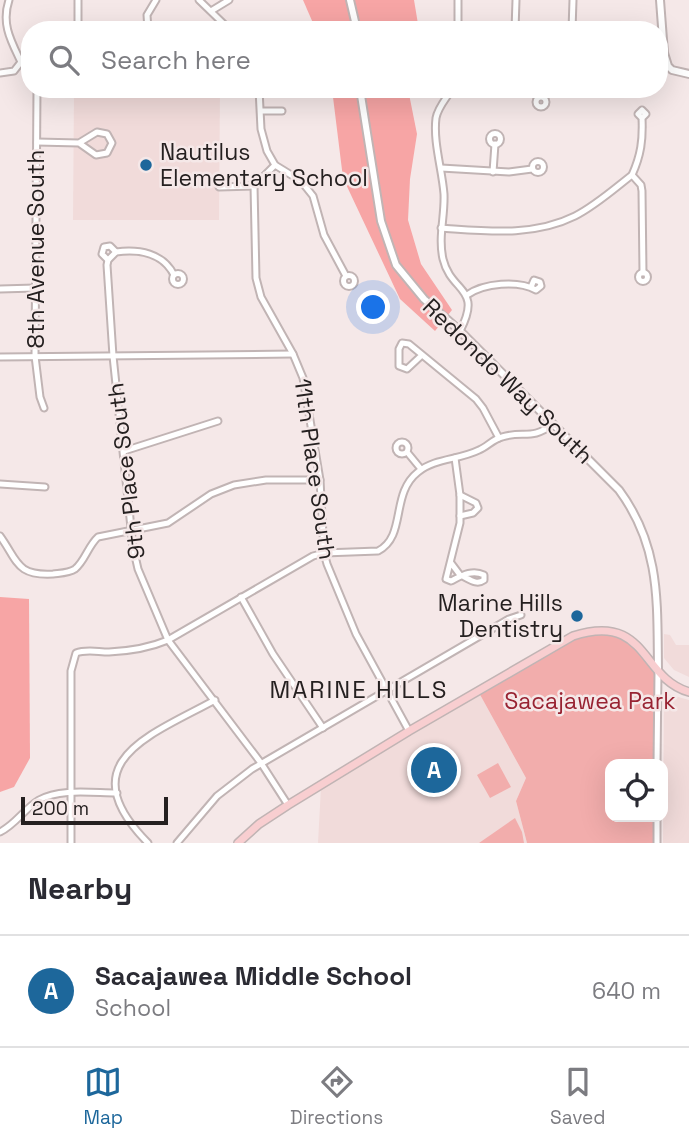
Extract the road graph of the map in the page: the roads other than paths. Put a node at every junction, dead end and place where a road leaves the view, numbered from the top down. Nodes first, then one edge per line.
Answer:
1 (9, 0) edge
2 (78, 0) edge
3 (156, 0) edge
4 (199, 0) edge
5 (229, 0) edge
6 (350, 0) edge
7 (458, 0) edge
8 (516, 0) edge
9 (573, 0) edge
10 (660, 0) edge
11 (211, 11) junction
12 (78, 21) edge
13 (147, 21) edge
14 (219, 21) edge
15 (355, 21) edge
16 (458, 21) edge
17 (515, 21) edge
18 (572, 21) edge
19 (661, 21) edge
20 (21, 62) joint
21 (668, 66) edge
22 (0, 73) edge
23 (689, 74) edge
24 (37, 98) edge
25 (260, 98) edge
26 (361, 98) edge
27 (446, 98) edge
28 (261, 111) junction
29 (282, 111) dead end
30 (642, 118) dead end
31 (37, 142) junction
32 (79, 144) junction
33 (495, 145) dead end
34 (275, 165) junction
35 (441, 169) junction
36 (532, 169) dead end
37 (493, 172) junction
38 (632, 175) junction
39 (219, 187) dead end
40 (254, 187) junction
41 (441, 228) junction
42 (111, 256) junction
43 (643, 273) dead end
44 (174, 275) dead end
45 (345, 276) dead end
46 (531, 287) dead end
47 (35, 288) junction
48 (0, 289) edge
49 (467, 295) junction
50 (460, 331) junction
51 (293, 354) junction
52 (422, 355) junction
53 (35, 356) junction
54 (113, 356) junction
55 (0, 357) edge
56 (44, 408) dead end
57 (218, 421) dead end
58 (553, 424) junction
59 (499, 438) junction
60 (124, 451) junction
61 (407, 452) dead end
62 (455, 458) junction
63 (421, 469) junction
64 (320, 480) junction
65 (0, 484) edge
66 (45, 487) dead end
67 (460, 495) junction
68 (460, 516) junction
69 (131, 531) junction
70 (0, 536) edge
71 (324, 553) junction
72 (451, 563) junction
73 (241, 597) junction
74 (521, 615) dead end
75 (168, 640) junction
76 (658, 669) junction
77 (386, 691) junction
78 (689, 692) edge
79 (215, 700) junction
80 (323, 728) junction
81 (409, 731) junction
82 (657, 759) edge
83 (261, 763) junction
84 (117, 793) junction
85 (71, 794) junction
86 (288, 805) junction
87 (657, 822) edge
88 (0, 832) edge
89 (71, 843) edge
90 (148, 843) edge
91 (177, 843) edge
92 (238, 843) edge
93 (657, 843) edge

1 - 20 street
2 - 12 street
3 - 13 street
4 - 11 street
5 - 11 street
6 - 15 street
7 - 16 street
8 - 17 street
9 - 18 street
10 - 19 street
11 - 14 street
20 - 22 street
21 - 23 street
24 - 31 street, 8th Avenue South
25 - 28 street
26 - 50 street, Redondo Way South
27 - 35 street
28 - 29 street
28 - 34 street
30 - 38 street
31 - 32 street
31 - 47 street, 8th Avenue South
32 - 32 street
33 - 37 street
34 - 40 street
34 - 45 street
35 - 37 street
35 - 41 street
36 - 37 street
38 - 41 street
38 - 43 street
39 - 40 street
40 - 51 street, 11th Place South
41 - 49 street
42 - 42 street, 9th Place South
42 - 44 street
42 - 54 street, 9th Place South
46 - 49 street
47 - 48 street
47 - 53 street, 8th Avenue South
49 - 50 street
50 - 58 street, Redondo Way South
51 - 54 street
51 - 64 street, 11th Place South
52 - 52 street
52 - 59 street
53 - 54 street
53 - 55 street
53 - 56 street, 8th Avenue South
54 - 60 street, 9th Place South
57 - 60 street
58 - 59 street
58 - 76 street, Redondo Way South
59 - 62 street
60 - 69 street, 9th Place South
61 - 63 street
62 - 63 street
62 - 67 street
63 - 71 street
64 - 69 street
64 - 71 street, 11th Place South
65 - 66 street
67 - 68 street
67 - 68 street
68 - 72 street
69 - 70 street
69 - 75 street, 9th Place South
71 - 73 street
71 - 77 street, 11th Place South
72 - 72 street
73 - 75 street
73 - 80 street
74 - 77 street
75 - 79 street, 9th Place South
75 - 85 street
76 - 78 main road
76 - 81 main road
76 - 82 street
77 - 80 street
77 - 81 street, 11th Place South
79 - 83 street, 9th Place South
79 - 84 street
80 - 83 street
81 - 86 main road
83 - 86 street, 9th Place South
83 - 91 street
84 - 85 street
84 - 90 street
85 - 88 street
85 - 89 street
86 - 92 main road
87 - 93 street

